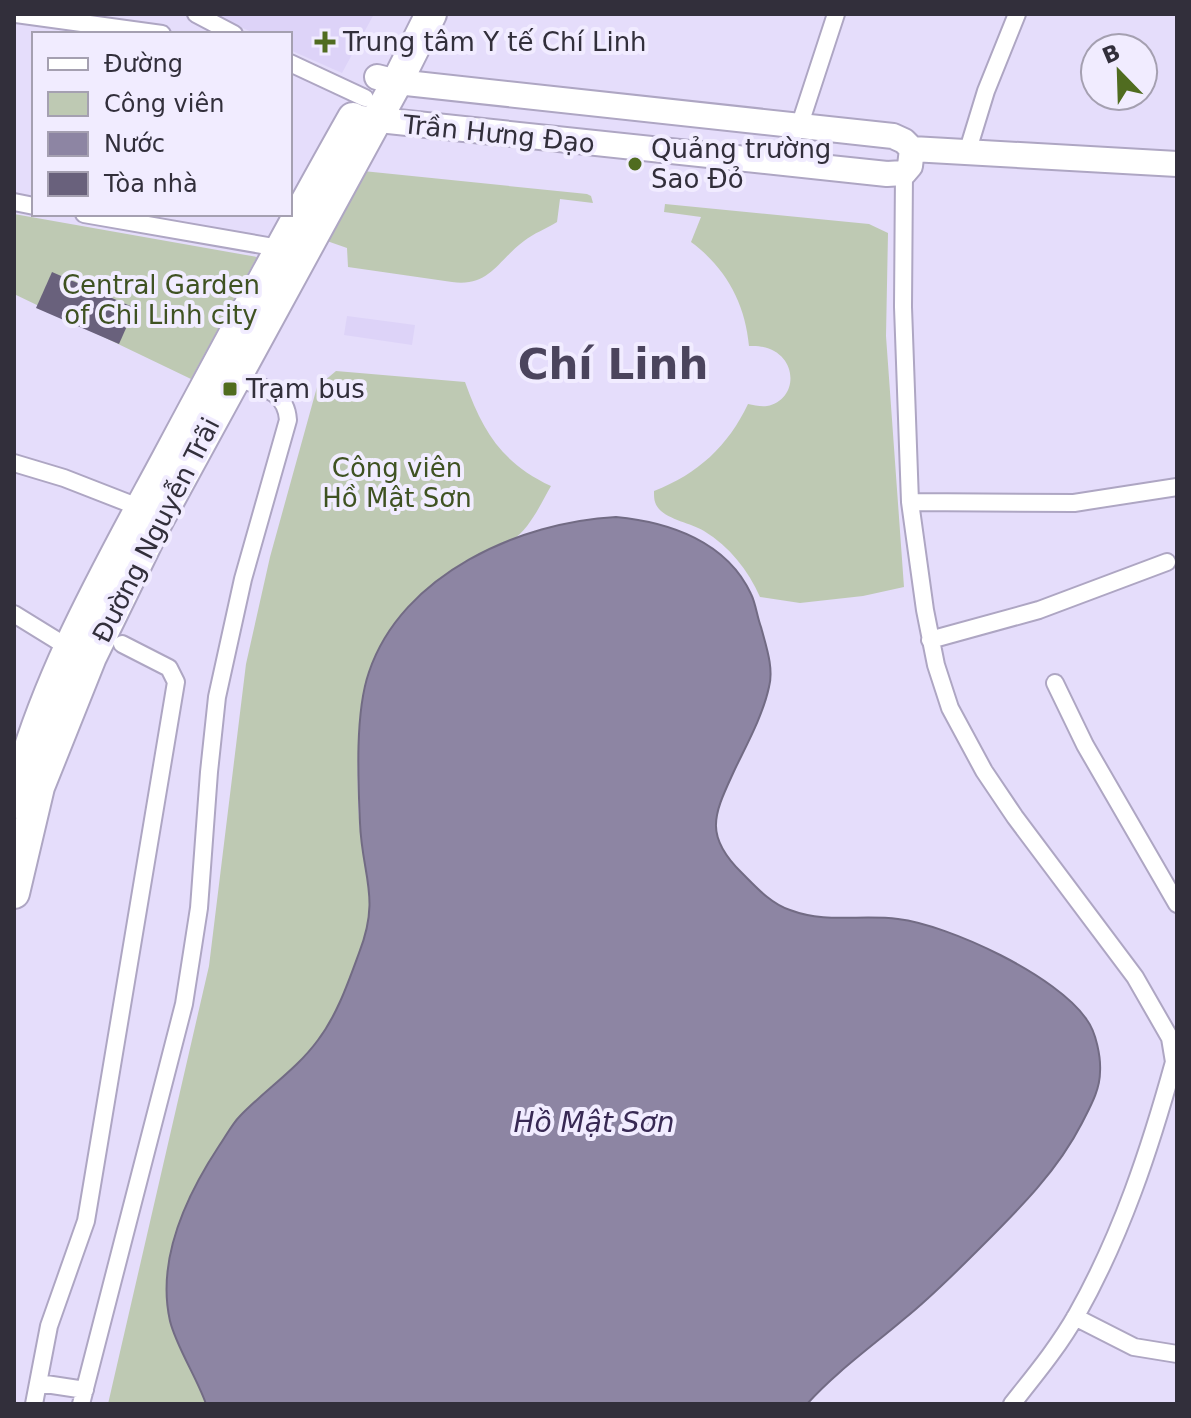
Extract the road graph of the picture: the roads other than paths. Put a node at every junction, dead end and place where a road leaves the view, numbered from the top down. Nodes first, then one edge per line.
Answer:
1 (16, 14) edge
2 (196, 14) edge
3 (409, 14) edge
4 (431, 14) edge
5 (836, 14) edge
6 (1017, 14) edge
7 (147, 32) edge
8 (230, 32) edge
9 (292, 64) edge
10 (373, 99) junction
11 (653, 111) junction
12 (799, 127) junction
13 (643, 148) junction
14 (912, 149) junction
15 (967, 153) junction
16 (1177, 164) edge
17 (904, 173) junction
18 (109, 216) edge
19 (160, 220) edge
20 (279, 248) junction
21 (225, 373) junction
22 (14, 463) edge
23 (1177, 487) edge
24 (910, 502) junction
25 (141, 508) junction
26 (1167, 562) dead end
27 (14, 614) edge
28 (930, 640) junction
29 (122, 644) dead end
30 (80, 653) junction
31 (1055, 683) dead end
32 (14, 803) edge
33 (14, 893) edge
34 (1177, 904) edge
35 (1174, 1046) edge
36 (1075, 1317) junction
37 (1177, 1354) edge
38 (39, 1383) junction
39 (83, 1397) edge
40 (34, 1404) edge
41 (1012, 1404) edge

1 - 7 street
2 - 8 street
3 - 10 highway, Đường Nguyễn Trãi
4 - 10 highway, Đường Nguyễn Trãi
5 - 12 street
6 - 15 street
9 - 10 street
10 - 11 street, Trần Hưng Đạo
10 - 13 street, Trần Hưng Đạo
10 - 20 highway, Đường Nguyễn Trãi
10 - 21 highway, Đường Nguyễn Trãi
11 - 12 street, Trần Hưng Đạo
11 - 13 street
12 - 14 street, Trần Hưng Đạo
13 - 17 street, Trần Hưng Đạo
14 - 15 street, Trần Hưng Đạo
14 - 17 street
15 - 16 street, Trần Hưng Đạo
17 - 24 street
18 - 19 street
19 - 20 street
20 - 21 highway, Đường Nguyễn Trãi
21 - 25 highway, Đường Nguyễn Trãi
21 - 30 highway, Đường Nguyễn Trãi
21 - 39 street
22 - 25 street
23 - 24 street
24 - 28 street
25 - 30 highway, Đường Nguyễn Trãi
26 - 28 street
27 - 30 street
28 - 35 street
29 - 38 street
30 - 32 highway, Đường Nguyễn Trãi
30 - 33 highway, Đường Nguyễn Trãi
31 - 34 street
35 - 36 street
36 - 37 street
36 - 41 street
38 - 39 street
38 - 40 street

